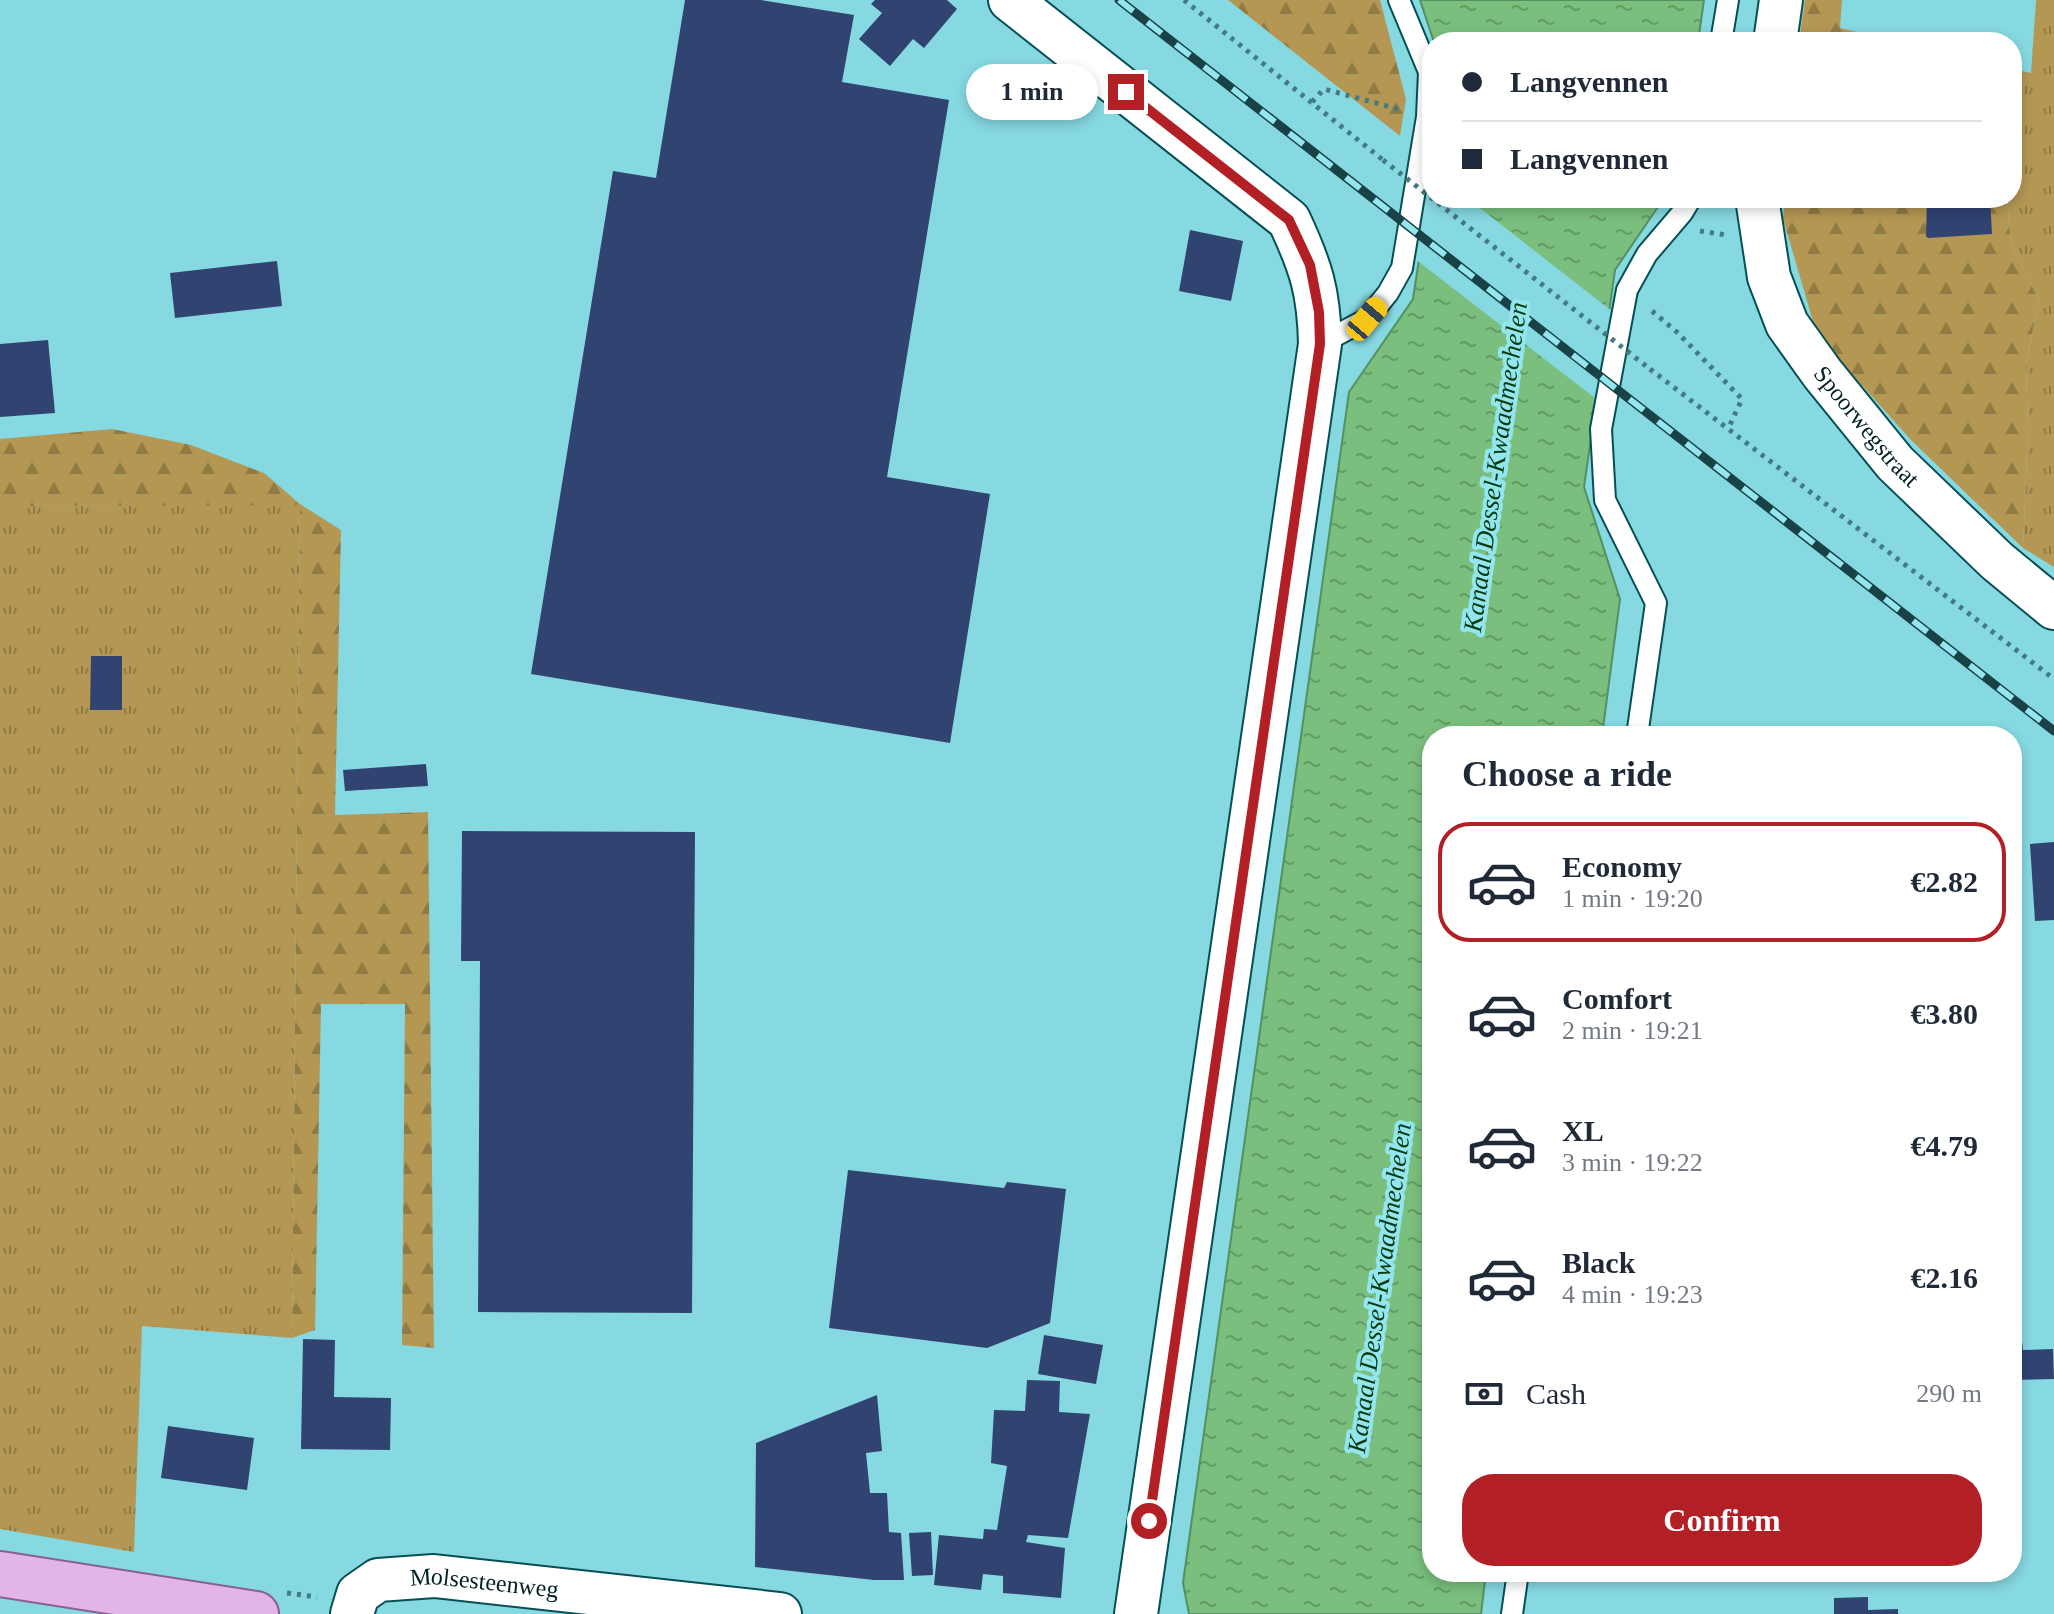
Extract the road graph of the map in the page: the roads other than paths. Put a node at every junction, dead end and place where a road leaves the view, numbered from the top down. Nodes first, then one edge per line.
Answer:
1 (1010, 0) edge
2 (1399, 0) edge
3 (1728, 0) edge
4 (1781, 0) edge
5 (1723, 32) edge
6 (1776, 32) edge
7 (1422, 55) edge
8 (1422, 147) edge
9 (1684, 208) edge
10 (1758, 208) edge
11 (1320, 344) junction
12 (2054, 608) edge
13 (1638, 726) edge
14 (0, 1574) edge
15 (1517, 1582) edge
16 (256, 1614) edge
17 (352, 1614) edge
18 (780, 1614) edge
19 (1136, 1614) edge
20 (1512, 1614) edge

1 - 11 street
2 - 7 lane
3 - 5 lane
4 - 6 street
8 - 11 lane
9 - 13 lane
10 - 12 street, Spoorwegstraat
11 - 19 street
14 - 16 main road
15 - 20 lane
17 - 18 street, Molsesteenweg

